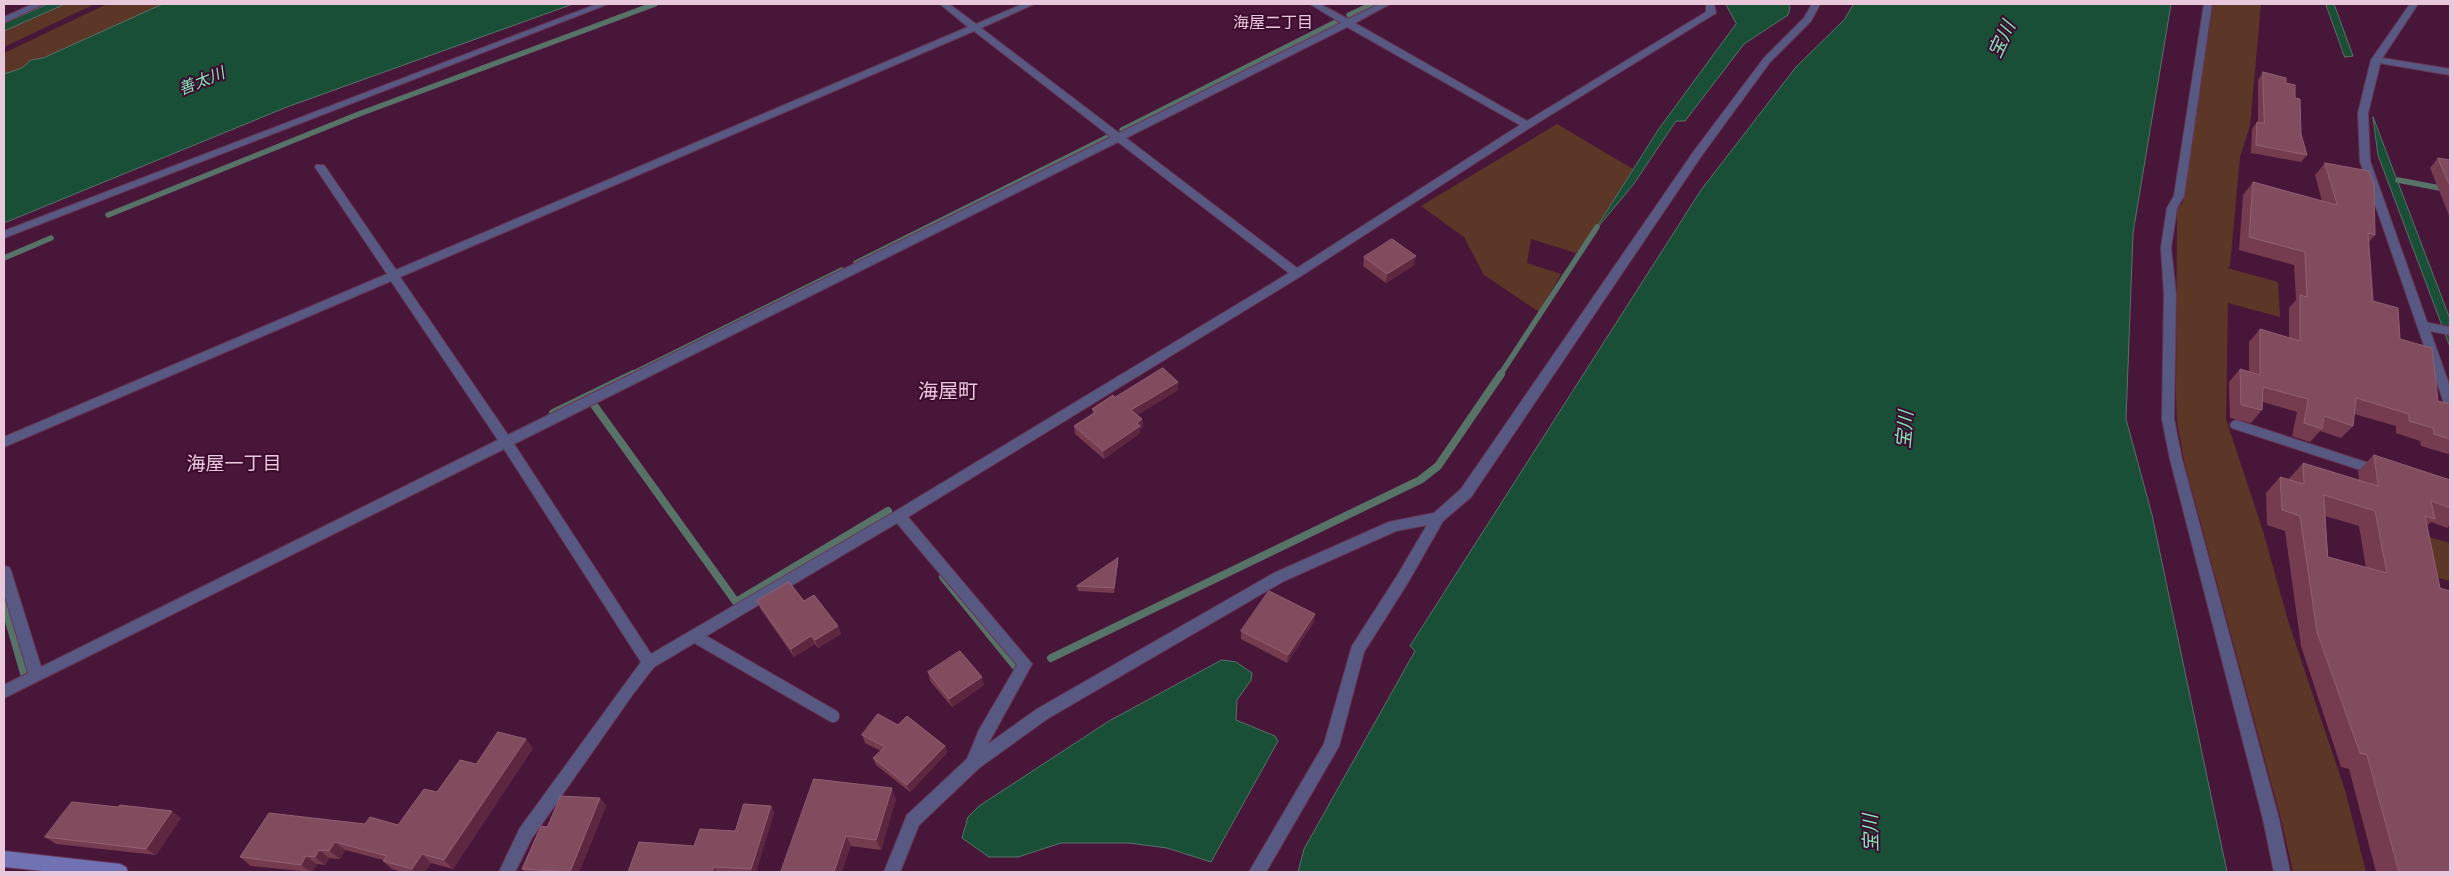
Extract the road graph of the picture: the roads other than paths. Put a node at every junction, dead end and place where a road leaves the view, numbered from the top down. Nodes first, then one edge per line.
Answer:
1 (40, 4) edge
2 (604, 4) edge
3 (944, 4) edge
4 (1030, 4) edge
5 (1314, 4) edge
6 (1386, 4) edge
7 (1710, 4) edge
8 (1816, 4) edge
9 (2208, 4) edge
10 (2414, 4) edge
11 (4, 20) edge
12 (1347, 23) junction
13 (975, 27) junction
14 (2376, 60) junction
15 (2450, 72) edge
16 (1527, 125) junction
17 (1119, 137) junction
18 (320, 167) dead end
19 (4, 236) edge
20 (1297, 273) junction
21 (395, 276) junction
22 (2424, 326) junction
23 (2444, 330) edge
24 (2450, 403) edge
25 (2236, 425) dead end
26 (4, 442) edge
27 (506, 442) junction
28 (2394, 476) edge
29 (899, 516) junction
30 (1438, 516) junction
31 (4, 571) edge
32 (696, 638) junction
33 (649, 663) junction
34 (36, 675) junction
35 (4, 692) edge
36 (833, 716) dead end
37 (974, 762) junction
38 (4, 859) edge
39 (120, 872) edge
40 (507, 872) edge
41 (892, 872) edge
42 (1256, 872) edge
43 (2282, 872) edge

1 - 11 street
2 - 19 street
3 - 13 street
4 - 13 street
5 - 12 street
6 - 12 street
7 - 16 street
8 - 30 street
9 - 43 street
10 - 14 street
12 - 16 street
12 - 17 street
13 - 17 street
13 - 21 street
14 - 15 street
14 - 22 street
16 - 20 street
17 - 20 street
17 - 27 street
18 - 21 street
20 - 29 street
21 - 26 street
21 - 27 street
22 - 23 street
22 - 24 street
25 - 28 street
27 - 33 street
27 - 34 street
29 - 32 street
29 - 37 street
30 - 37 street
30 - 42 street
31 - 34 street
32 - 33 street
32 - 36 lane
33 - 40 street
34 - 35 street
37 - 41 street
38 - 39 main road

